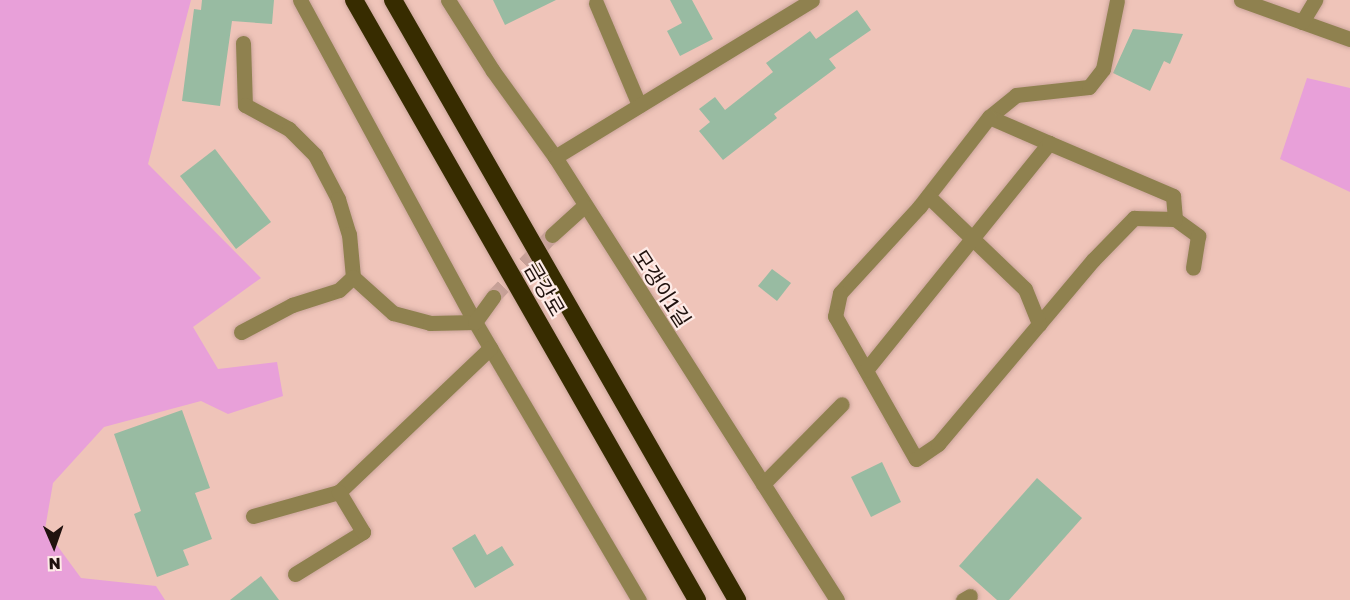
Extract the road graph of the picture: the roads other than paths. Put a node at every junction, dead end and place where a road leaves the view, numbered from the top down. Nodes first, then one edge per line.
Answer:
1 (300, 0) edge
2 (354, 0) edge
3 (393, 0) edge
4 (448, 0) edge
5 (812, 0) edge
6 (1117, 0) edge
7 (1241, 0) edge
8 (1315, 0) edge
9 (596, 3) dead end
10 (1302, 22) junction
11 (1350, 39) edge
12 (243, 43) dead end
13 (639, 105) junction
14 (989, 117) junction
15 (1049, 143) junction
16 (555, 157) junction
17 (928, 196) junction
18 (584, 206) junction
19 (1175, 219) junction
20 (552, 235) tunnel mouth
21 (974, 236) junction
22 (1193, 268) dead end
23 (354, 277) junction
24 (493, 297) tunnel mouth
25 (475, 322) junction
26 (1039, 324) junction
27 (241, 332) dead end
28 (490, 348) junction
29 (866, 370) junction
30 (842, 404) dead end
31 (763, 484) junction
32 (339, 492) junction
33 (253, 516) dead end
34 (295, 574) dead end
35 (639, 600) edge
36 (698, 600) edge
37 (737, 600) edge
38 (837, 600) edge

1 - 25 street
2 - 36 highway, 금강로
3 - 37 highway, 금강로
4 - 16 street, 모갱이1길
5 - 13 street
6 - 14 street
7 - 10 street
8 - 10 street
9 - 13 street
10 - 11 street
12 - 23 street
13 - 16 street
14 - 15 street
14 - 17 street
15 - 19 street
15 - 21 street
16 - 18 street, 모갱이1길
17 - 21 street
17 - 29 street
18 - 20 street
18 - 31 street, 모갱이1길
19 - 22 street
19 - 26 street
21 - 26 street
21 - 29 street
23 - 25 street
23 - 27 street
24 - 25 street
25 - 28 street
26 - 29 street
28 - 32 street
28 - 35 street
30 - 31 street
31 - 38 street, 모갱이1길
32 - 33 street
32 - 34 street

